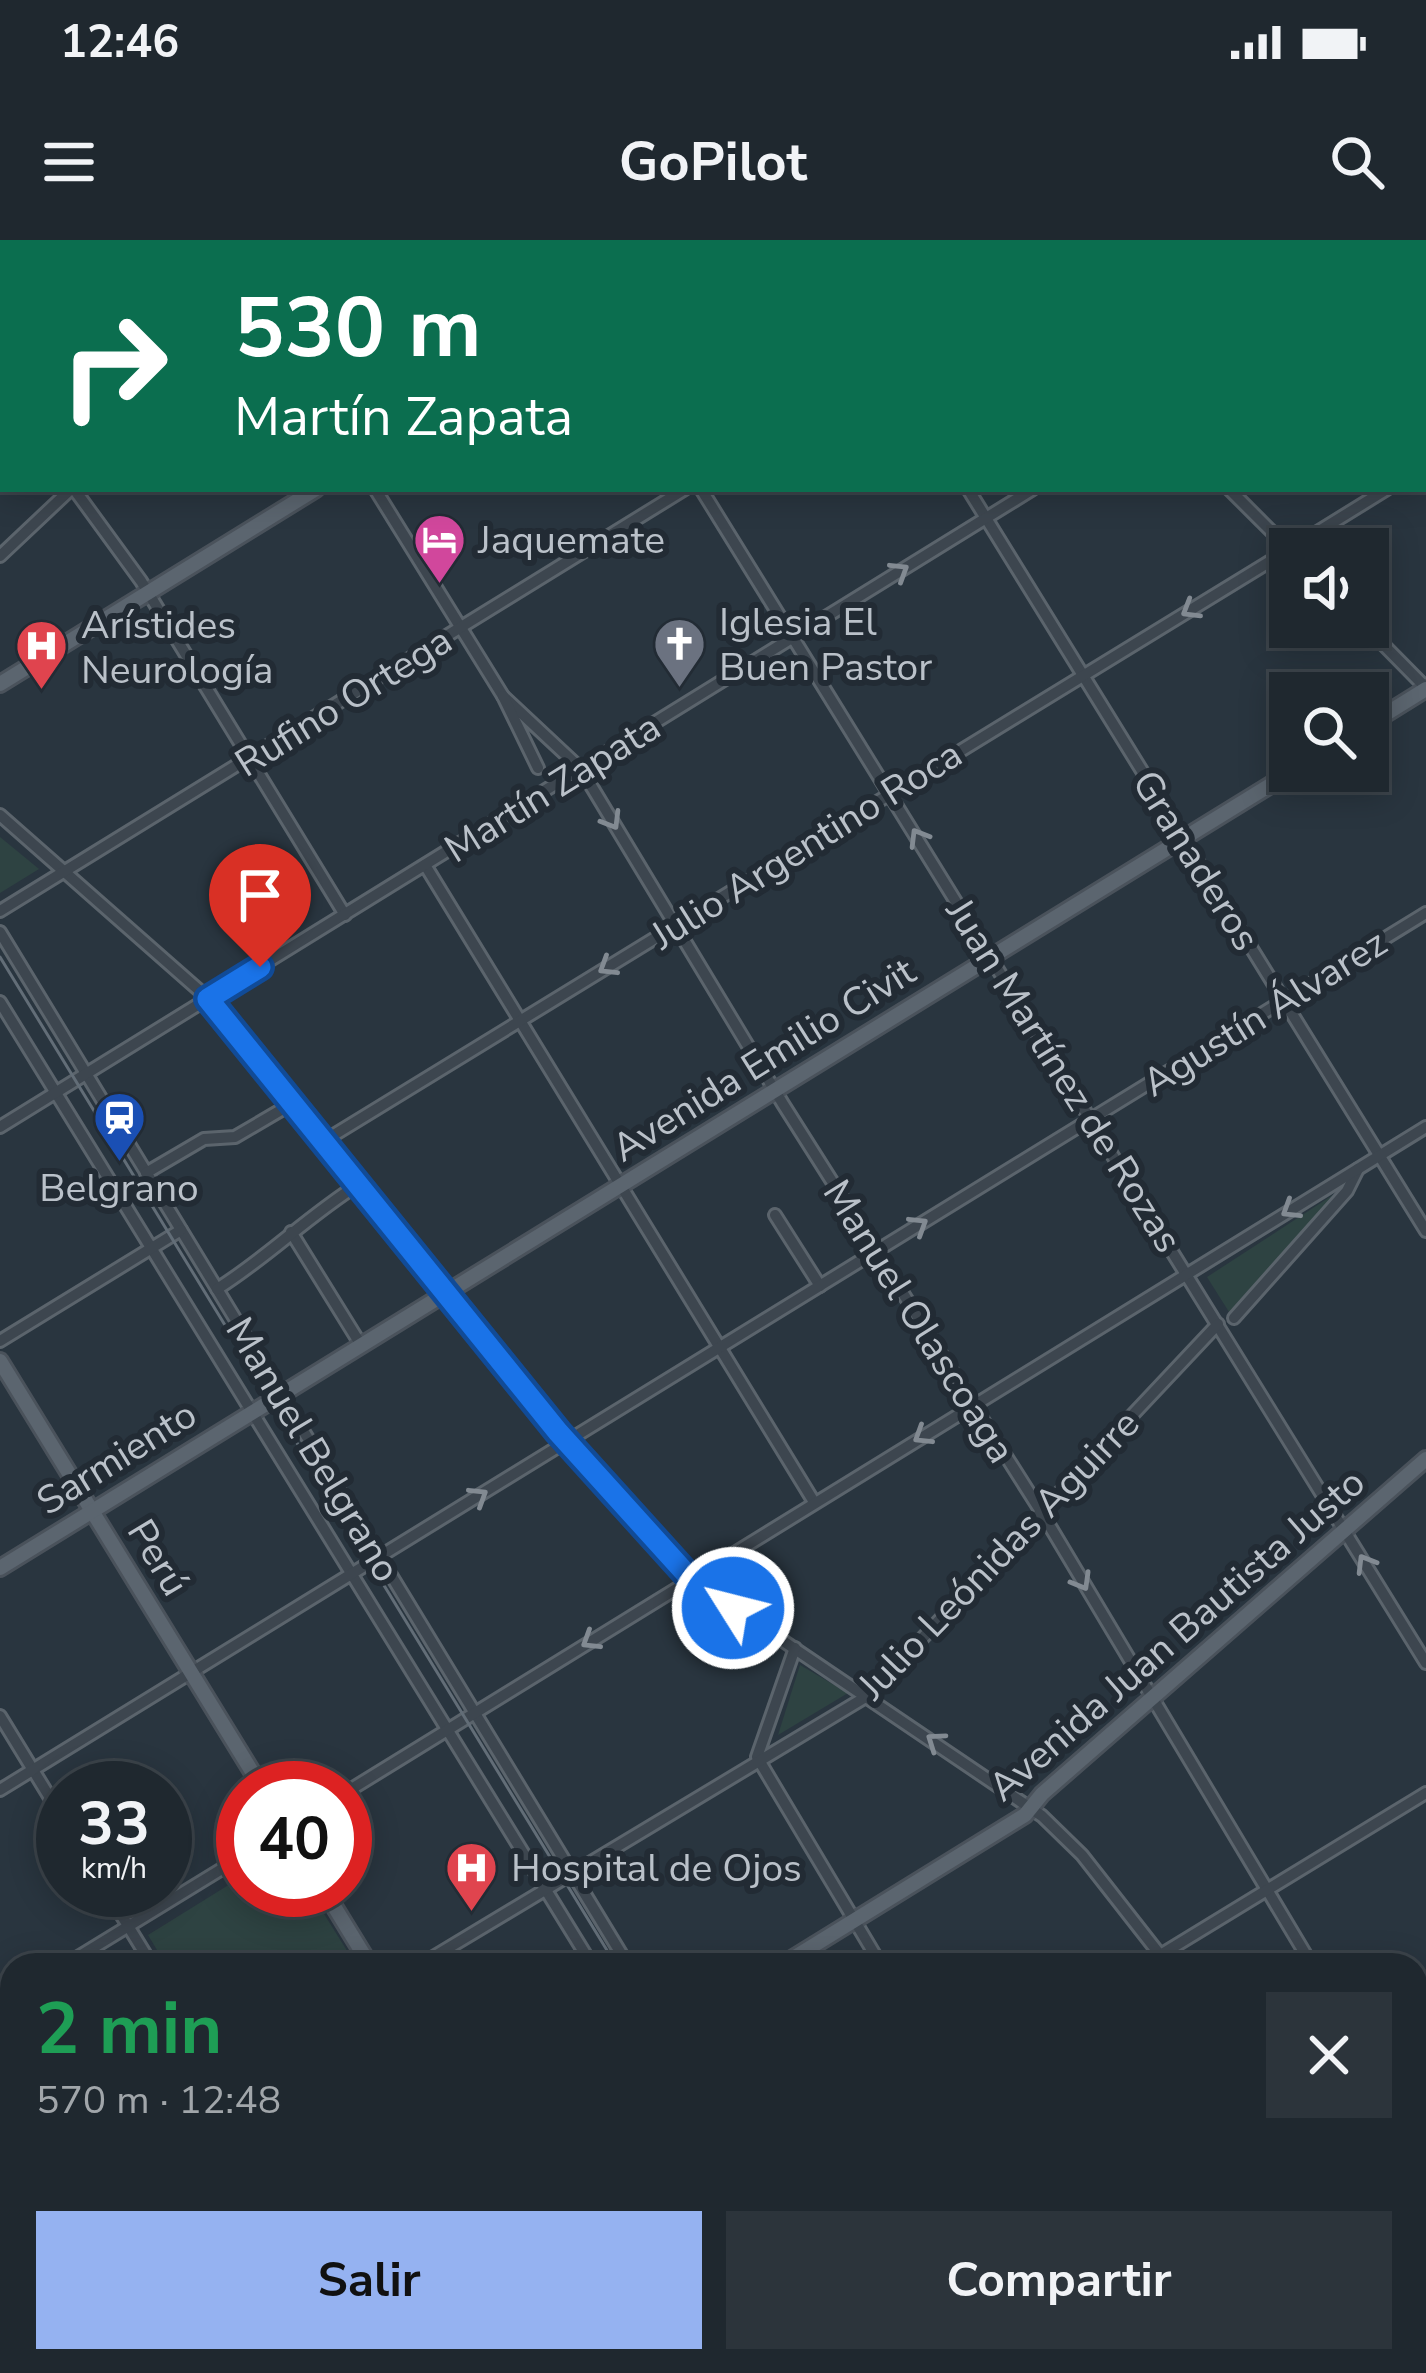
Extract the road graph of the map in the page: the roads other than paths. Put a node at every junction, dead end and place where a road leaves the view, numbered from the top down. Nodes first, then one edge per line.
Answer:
1 (69, 492) edge
2 (74, 492) edge
3 (311, 492) edge
4 (377, 492) edge
5 (680, 492) edge
6 (703, 492) edge
7 (970, 492) edge
8 (1029, 492) edge
9 (1232, 492) edge
10 (1382, 492) edge
11 (986, 518) junction
12 (1269, 528) edge
13 (1324, 528) edge
14 (0, 556) edge
15 (1269, 562) edge
16 (148, 593) junction
17 (461, 627) junction
18 (794, 638) junction
19 (1387, 648) edge
20 (1083, 674) junction
21 (0, 684) edge
22 (1426, 688) edge
23 (503, 696) junction
24 (1389, 712) edge
25 (251, 759) junction
26 (538, 768) dead end
27 (581, 769) junction
28 (1269, 786) edge
29 (890, 792) junction
30 (0, 815) edge
31 (1183, 839) junction
32 (425, 865) junction
33 (67, 871) junction
34 (0, 911) edge
35 (1426, 913) edge
36 (345, 915) junction
37 (675, 925) junction
38 (0, 932) edge
39 (991, 957) junction
40 (208, 999) junction
41 (1285, 999) junction
42 (0, 1002) edge
43 (520, 1020) junction
44 (86, 1075) junction
45 (775, 1090) junction
46 (55, 1094) junction
47 (293, 1103) junction
48 (1091, 1119) junction
49 (0, 1127) edge
50 (1426, 1127) edge
51 (324, 1141) junction
52 (1380, 1155) junction
53 (1360, 1168) junction
54 (146, 1173) junction
55 (1337, 1181) junction
56 (359, 1184) junction
57 (620, 1185) junction
58 (1346, 1192) junction
59 (775, 1215) dead end
60 (181, 1230) junction
61 (1426, 1231) edge
62 (291, 1232) junction
63 (151, 1248) junction
64 (876, 1252) junction
65 (1187, 1274) junction
66 (820, 1286) junction
67 (217, 1288) junction
68 (447, 1292) junction
69 (1234, 1318) dead end
70 (1218, 1324) junction
71 (0, 1341) edge
72 (361, 1346) junction
73 (720, 1348) junction
74 (0, 1361) edge
75 (274, 1399) junction
76 (972, 1405) junction
77 (252, 1412) junction
78 (567, 1442) junction
79 (1426, 1459) edge
80 (814, 1502) junction
81 (92, 1511) junction
82 (1042, 1513) junction
83 (1345, 1529) junction
84 (380, 1557) junction
85 (0, 1568) edge
86 (352, 1574) junction
87 (690, 1578) junction
88 (796, 1648) junction
89 (1426, 1663) edge
90 (191, 1673) junction
91 (869, 1695) junction
92 (1150, 1699) junction
93 (475, 1713) junction
94 (0, 1716) edge
95 (448, 1730) junction
96 (759, 1760) junction
97 (245, 1761) edge
98 (33, 1770) junction
99 (36, 1775) edge
100 (372, 1776) edge
101 (0, 1790) edge
102 (1426, 1792) edge
103 (1031, 1808) junction
104 (572, 1871) junction
105 (216, 1873) edge
106 (545, 1888) junction
107 (1266, 1891) junction
108 (122, 1917) edge
109 (341, 1917) edge
110 (854, 1921) junction
111 (128, 1927) junction
112 (85, 1953) edge
113 (144, 1953) edge
114 (363, 1953) edge
115 (439, 1953) edge
116 (585, 1953) edge
117 (621, 1953) edge
118 (802, 1953) edge
119 (874, 1953) edge
120 (1159, 1953) edge
121 (1175, 1953) edge
122 (1305, 1953) edge

1 - 14 street
2 - 16 street
3 - 16 main road
4 - 17 street, Manuel Olascoaga
5 - 17 street, Rufino Ortega
6 - 18 street, Juan Martínez de Rozas
7 - 11 street, Granaderos
8 - 11 street, Martín Zapata
9 - 12 street
10 - 13 street, Julio Argentino Roca
18 -> 11 street, Martín Zapata
11 - 20 street, Granaderos
15 -> 20 street, Julio Argentino Roca
16 - 21 main road
16 - 25 street
17 - 23 street, Manuel Olascoaga
17 - 25 street, Rufino Ortega
18 - 27 street, Martín Zapata
18 - 29 street, Juan Martínez de Rozas
19 - 22 street
20 - 29 street, Julio Argentino Roca
20 - 31 street, Granaderos
22 - 24 main road
23 - 26 street, Manuel Olascoaga
23 - 27 street, Manuel Olascoaga
25 - 33 street, Rufino Ortega
25 - 36 street
27 - 32 street, Martín Zapata
27 -> 37 street, Manuel Olascoaga
28 - 31 main road, Avenida Emilio Civit
29 - 37 street, Julio Argentino Roca
39 -> 29 street, Juan Martínez de Rozas
30 - 33 street
31 - 39 main road, Avenida Emilio Civit
31 - 41 street, Granaderos
32 - 36 street, Martín Zapata
32 - 43 street
33 - 34 street, Rufino Ortega
33 - 40 street
35 - 41 street, Agustín Álvarez
36 - 40 street, Martín Zapata
37 -> 43 street, Julio Argentino Roca
37 - 45 street, Manuel Olascoaga
38 - 44 street, Manuel Belgrano
39 - 45 main road, Avenida Emilio Civit
39 - 48 street, Juan Martínez de Rozas
40 - 44 street, Martín Zapata
40 - 47 street
41 - 48 street, Agustín Álvarez
41 - 52 street, Granaderos
42 - 46 street, Manuel Belgrano
43 - 51 street, Julio Argentino Roca
43 - 57 street
44 - 46 street, Martín Zapata
44 - 54 street, Manuel Belgrano
45 - 57 main road, Avenida Emilio Civit
45 - 64 street, Manuel Olascoaga
46 - 49 street, Martín Zapata
46 - 63 street, Manuel Belgrano
47 - 51 street
47 - 54 street
64 -> 48 street, Agustín Álvarez
48 - 65 street, Juan Martínez de Rozas
50 - 52 street
51 - 56 street
52 - 53 street
52 - 61 street, Granaderos
53 - 55 street
53 - 58 street
54 - 60 street, Manuel Belgrano
55 - 58 street
55 -> 65 street
56 - 62 street
56 - 68 street
57 - 68 main road, Avenida Emilio Civit
57 - 73 street
58 - 69 street
59 - 66 street
60 - 63 street
60 - 67 street, Manuel Belgrano
62 - 67 street
62 - 72 street
63 - 71 street
63 - 77 street, Manuel Belgrano
64 - 66 street, Agustín Álvarez
64 - 76 street, Manuel Olascoaga
65 - 70 street, Juan Martínez de Rozas
65 - 76 street
66 - 73 street, Agustín Álvarez
67 - 75 street, Manuel Belgrano
68 - 72 main road, Avenida Emilio Civit
68 - 78 street
70 - 82 street, Julio Leónidas Aguirre
70 - 83 street, Juan Martínez de Rozas
72 - 75 main road, Avenida Emilio Civit
73 - 78 street, Agustín Álvarez
73 - 80 street
74 - 81 main road, Perú
75 - 77 main road, Sarmiento
75 - 84 street, Manuel Belgrano
76 -> 80 street
76 - 82 street, Manuel Olascoaga
77 - 81 main road, Sarmiento
77 - 86 street, Manuel Belgrano
84 -> 78 street, Agustín Álvarez
78 - 87 street
79 - 83 main road, Avenida Juan Bautista Justo
80 - 87 street
81 - 85 main road, Sarmiento
81 - 90 main road, Perú
82 - 91 street, Julio Leónidas Aguirre
82 -> 92 street, Manuel Olascoaga
89 -> 83 street, Juan Martínez de Rozas
83 - 92 main road, Avenida Juan Bautista Justo
84 - 86 street, Agustín Álvarez
84 - 93 street, Manuel Belgrano
86 - 90 street, Agustín Álvarez
86 - 95 street, Manuel Belgrano
87 - 88 street
87 -> 93 street
88 - 91 street
88 - 96 street
90 - 97 main road, Perú
90 - 98 street, Agustín Álvarez
91 - 96 street, Julio Leónidas Aguirre
103 -> 91 street
92 - 103 main road, Avenida Juan Bautista Justo
92 - 107 street, Manuel Olascoaga
93 - 95 street
93 - 104 street, Manuel Belgrano
94 - 98 street
95 - 100 street
95 - 106 street, Manuel Belgrano
96 - 104 street, Julio Leónidas Aguirre
96 - 110 street
98 - 99 street
98 - 101 street, Agustín Álvarez
102 - 107 street
103 - 110 main road, Avenida Juan Bautista Justo
103 - 120 street
104 - 106 street, Julio Leónidas Aguirre
104 - 117 street, Manuel Belgrano
105 - 111 street
106 - 115 street, Julio Leónidas Aguirre
106 - 116 street, Manuel Belgrano
107 - 121 street
107 - 122 street, Manuel Olascoaga
108 - 111 street
109 - 114 main road
110 - 118 main road, Avenida Juan Bautista Justo
110 - 119 street
111 - 112 street
111 - 113 street

